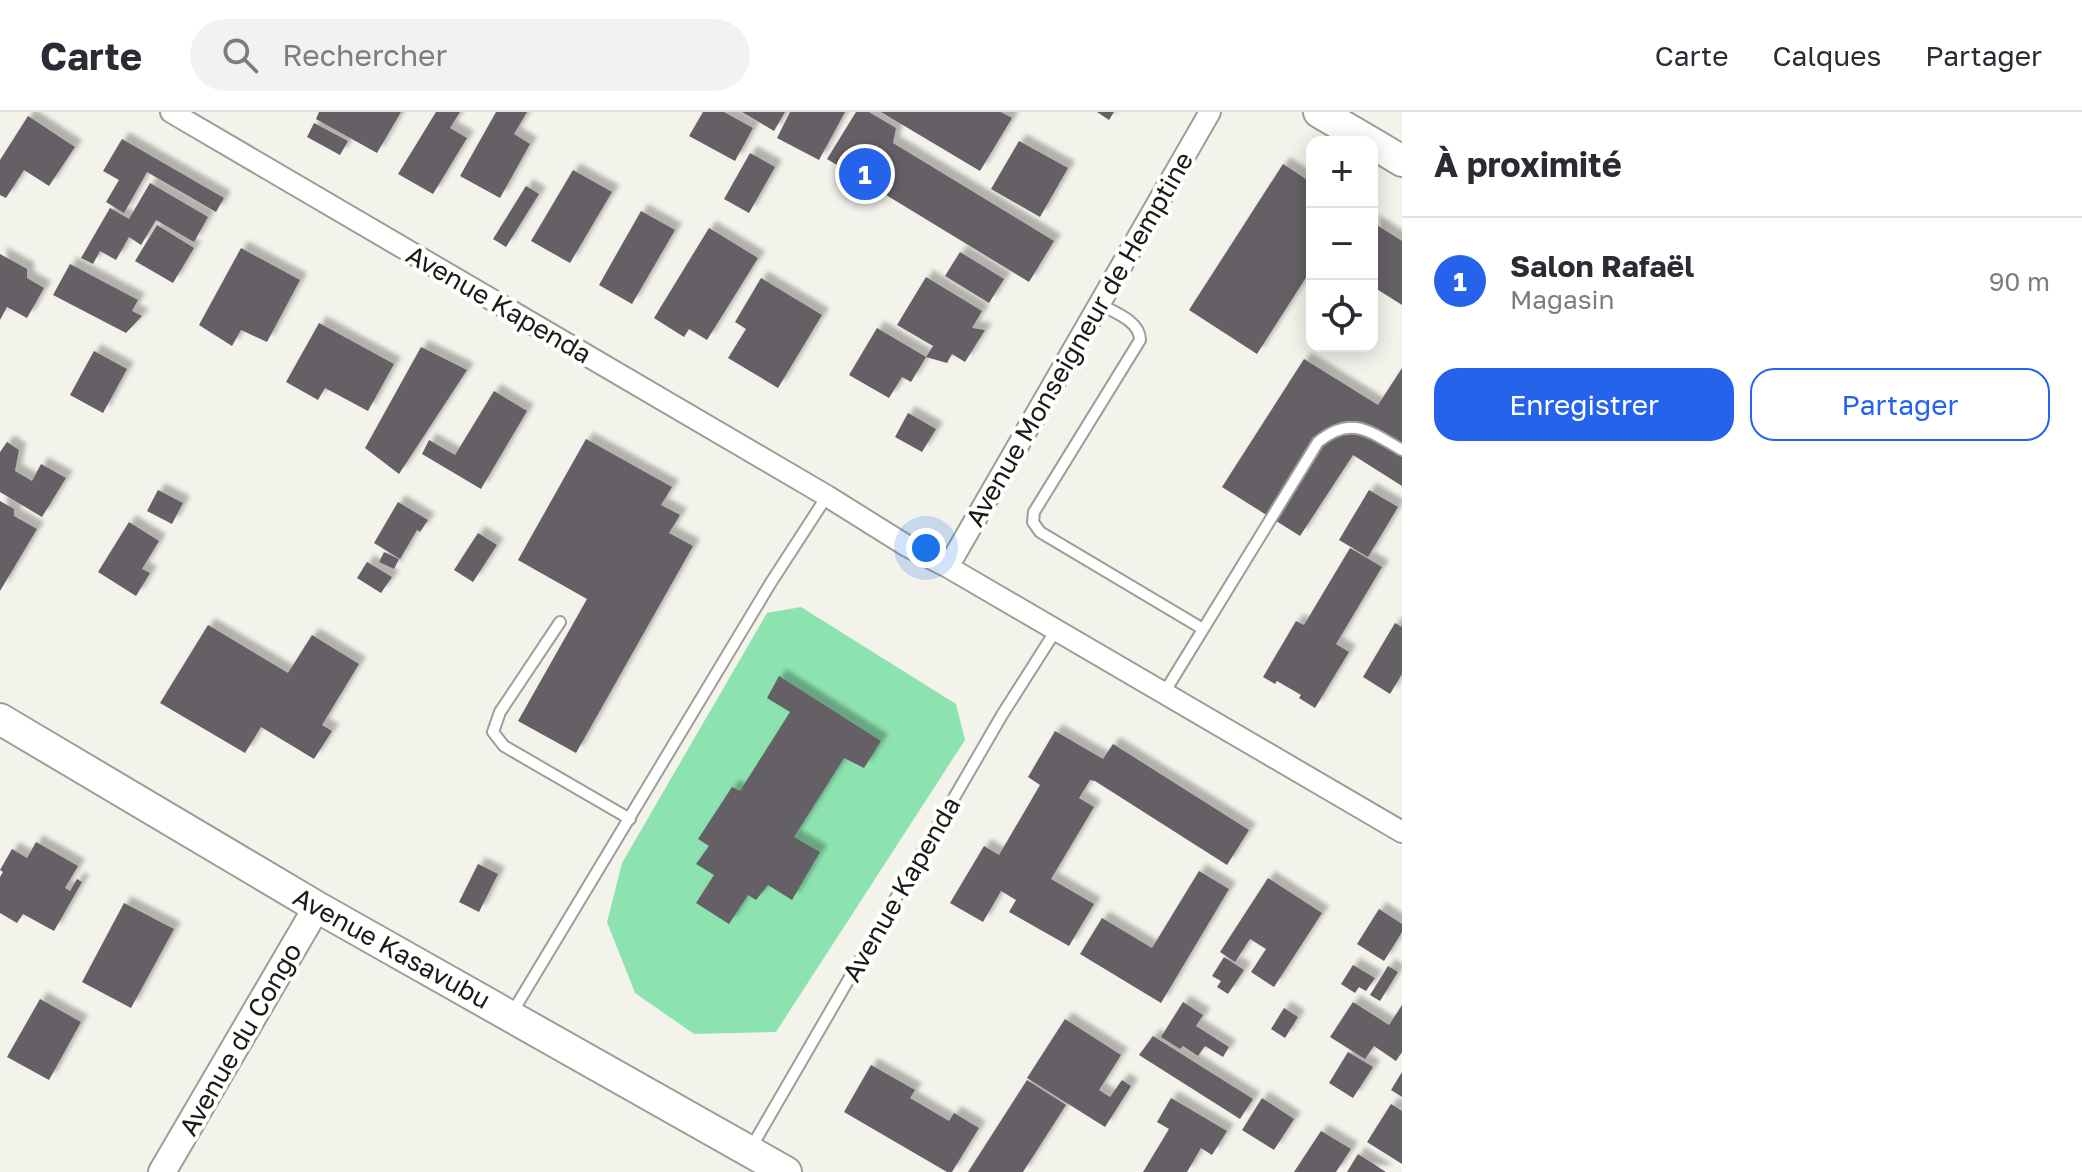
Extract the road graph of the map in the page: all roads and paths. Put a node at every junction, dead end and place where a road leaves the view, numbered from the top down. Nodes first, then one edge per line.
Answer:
1 (171, 112) edge
2 (1210, 112) edge
3 (1319, 112) edge
4 (1359, 136) edge
5 (1378, 147) edge
6 (1402, 161) edge
7 (1099, 304) junction
8 (1402, 450) edge
9 (827, 496) junction
10 (948, 567) junction
11 (560, 622) dead end
12 (1203, 629) junction
13 (1056, 630) junction
14 (1164, 693) junction
15 (0, 719) edge
16 (630, 819) junction
17 (1402, 832) edge
18 (317, 907) junction
19 (511, 1015) junction
20 (750, 1150) junction
21 (162, 1172) edge
22 (786, 1172) edge

1 - 9 street, Avenue Kapenda
2 - 7 street, Avenue Monseigneur de Hemptine
3 - 4 main road
5 - 6 main road
7 - 10 street, Avenue Monseigneur de Hemptine
7 - 12 lane
8 - 12 lane
9 - 10 street, Avenue Kapenda
9 - 16 lane
10 - 13 street, Avenue Kapenda
11 - 16 lane
12 - 14 lane
13 - 14 street, Avenue Kapenda
13 - 20 lane, Avenue Kapenda
14 - 17 street, Avenue Kapenda
15 - 18 main road, Avenue Kasavubu
16 - 19 lane
18 - 19 main road, Avenue Kasavubu
18 - 21 street, Avenue du Congo
19 - 20 main road, Avenue Kasavubu
20 - 22 main road, Avenue Kasavubu

